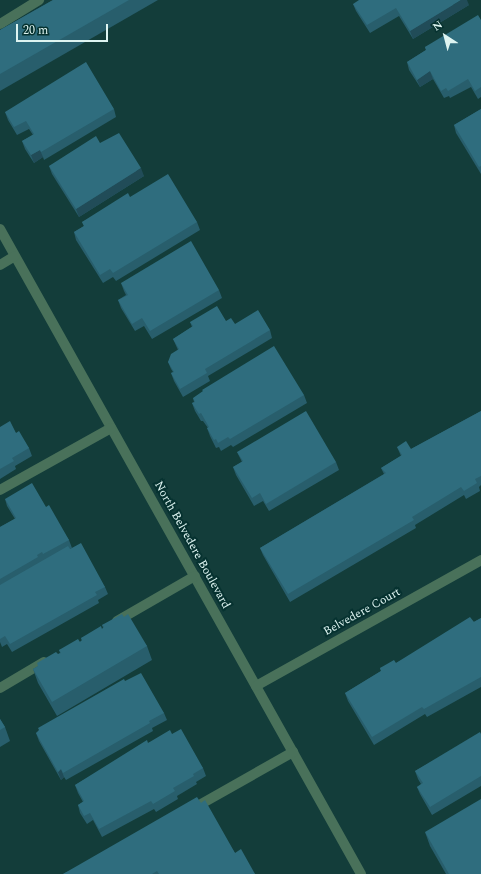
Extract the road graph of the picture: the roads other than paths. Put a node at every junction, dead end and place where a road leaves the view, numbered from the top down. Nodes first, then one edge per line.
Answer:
1 (39, 0) edge
2 (0, 24) edge
3 (0, 229) edge
4 (15, 256) junction
5 (0, 265) edge
6 (111, 428) junction
7 (0, 490) edge
8 (481, 560) edge
9 (195, 576) junction
10 (108, 626) edge
11 (54, 657) edge
12 (256, 686) junction
13 (0, 688) edge
14 (294, 752) junction
15 (186, 812) edge
16 (361, 874) edge

1 - 2 street
3 - 4 street, North Belvedere Boulevard
4 - 5 street
4 - 6 street, North Belvedere Boulevard
6 - 7 street
6 - 9 street, North Belvedere Boulevard
8 - 12 street, Belvedere Court
9 - 10 street
9 - 12 street, North Belvedere Boulevard
11 - 13 street
12 - 14 street, North Belvedere Boulevard
14 - 15 street
14 - 16 street, North Belvedere Boulevard

